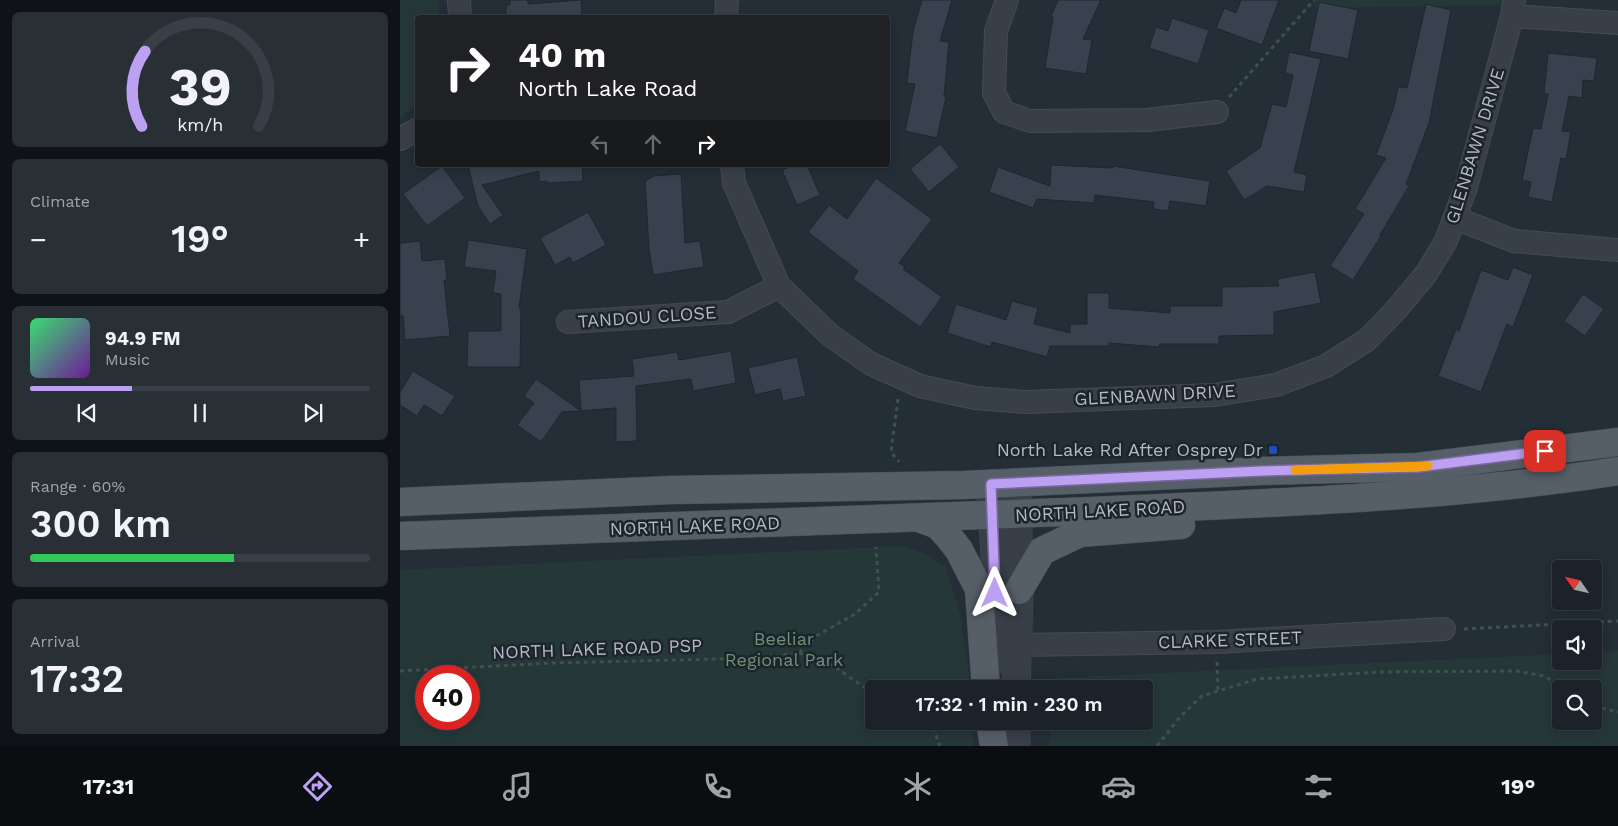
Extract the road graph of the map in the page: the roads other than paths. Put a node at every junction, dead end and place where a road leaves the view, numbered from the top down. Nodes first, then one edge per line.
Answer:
1 (459, 0) edge
2 (727, 0) edge
3 (1007, 0) edge
4 (1513, 8) edge
5 (460, 15) edge
6 (726, 15) edge
7 (1618, 23) edge
8 (1217, 112) road end
9 (415, 131) edge
10 (400, 139) edge
11 (732, 167) edge
12 (1455, 218) junction
13 (1618, 250) edge
14 (779, 286) junction
15 (568, 322) dead end
16 (1618, 442) edge
17 (1618, 471) edge
18 (1004, 483) junction
19 (1345, 500) junction
20 (400, 502) edge
21 (1005, 515) junction
22 (919, 518) junction
23 (400, 536) edge
24 (1019, 590) junction
25 (1444, 629) road end
26 (1017, 645) junction
27 (985, 680) edge
28 (996, 680) edge
29 (1016, 680) edge
30 (992, 730) edge
31 (996, 730) edge
32 (1016, 730) edge
33 (995, 746) edge
34 (1016, 746) edge

1 - 5 street
2 - 6 street
3 - 8 street
4 - 7 street
4 - 12 street, GLENBAWN DRIVE
9 - 10 street
11 - 14 street, GLENBAWN DRIVE
12 - 13 street
12 - 14 street, GLENBAWN DRIVE
14 - 15 street, TANDOU CLOSE
16 - 18 main road, NORTH LAKE ROAD
17 - 19 main road, NORTH LAKE ROAD
18 - 20 main road, NORTH LAKE ROAD
18 - 21 street
19 - 21 main road, NORTH LAKE ROAD
19 - 24 main road
21 - 22 main road, NORTH LAKE ROAD
21 - 24 street
21 - 28 street
22 - 23 main road, NORTH LAKE ROAD
22 - 27 main road
24 - 26 street
25 - 26 street, CLARKE STREET
26 - 29 street
30 - 33 main road
31 - 33 street
32 - 34 street

